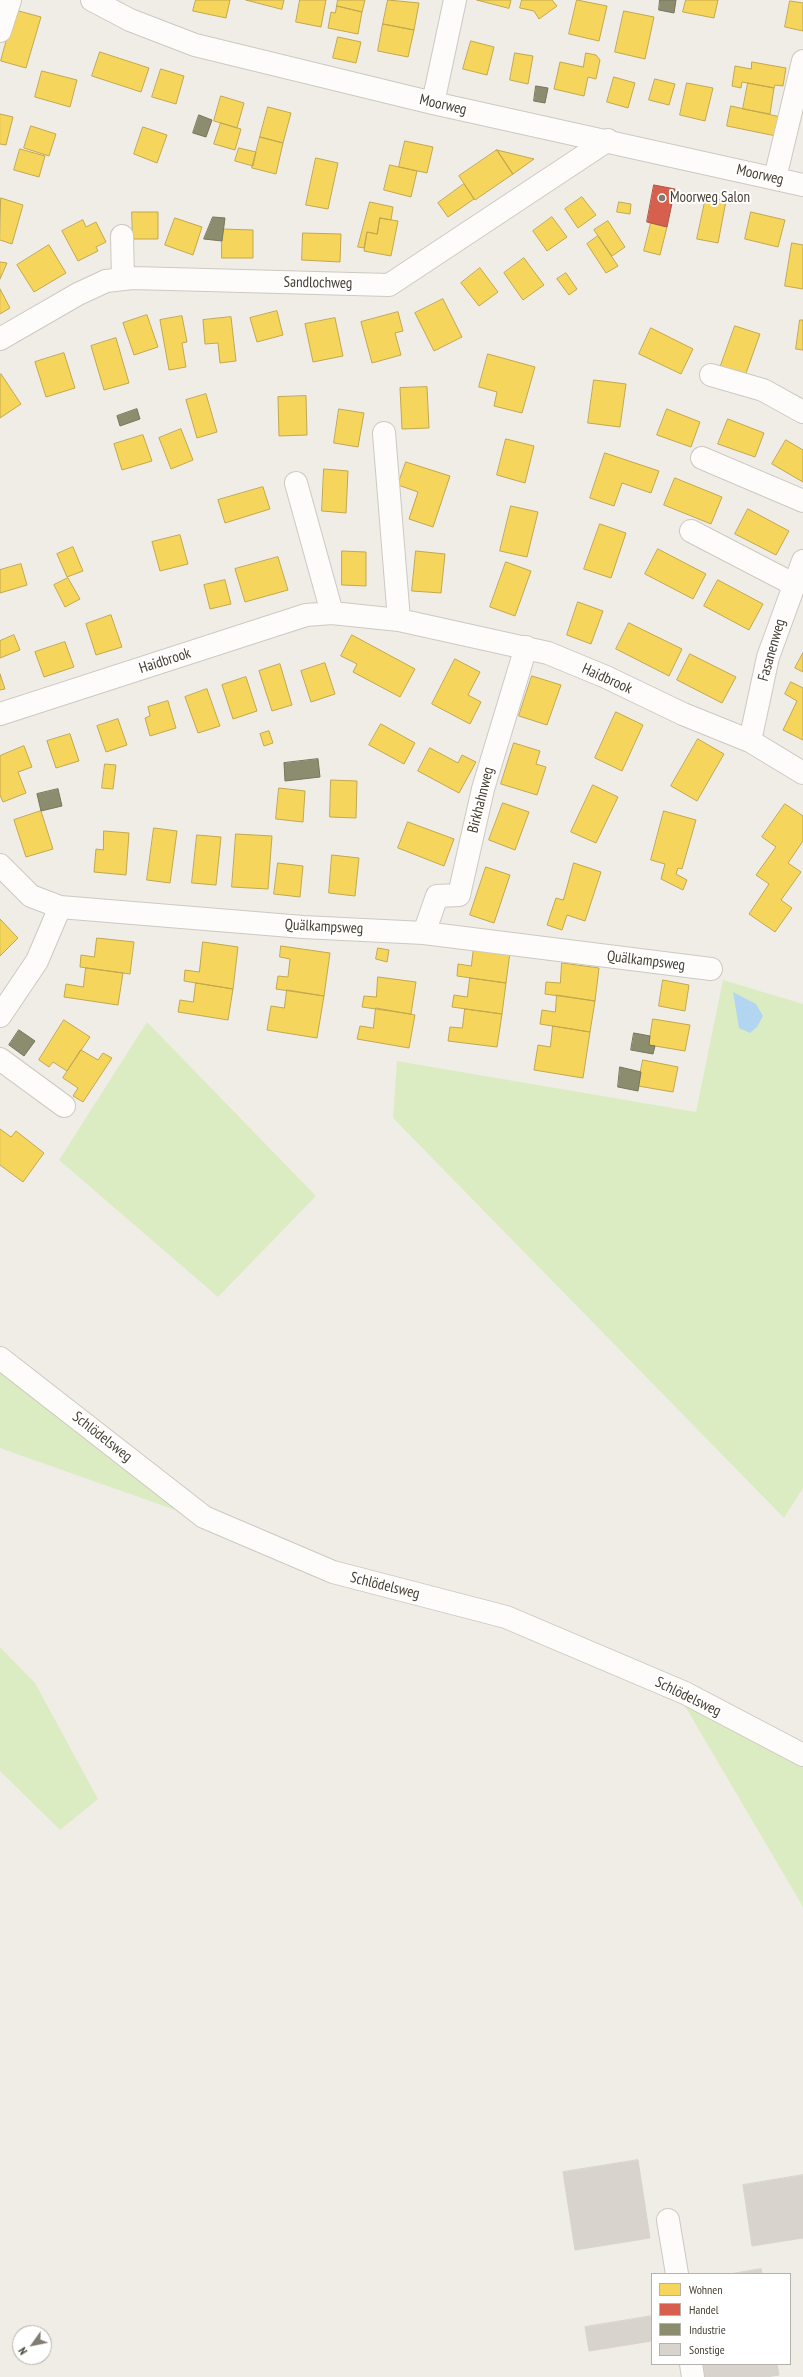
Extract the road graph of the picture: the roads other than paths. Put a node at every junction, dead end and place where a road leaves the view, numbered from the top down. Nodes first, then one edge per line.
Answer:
1 (10, 0) edge
2 (92, 0) edge
3 (455, 0) edge
4 (0, 31) edge
5 (803, 61) edge
6 (433, 103) junction
7 (608, 140) junction
8 (775, 178) junction
9 (803, 185) edge
10 (122, 236) dead end
11 (123, 280) junction
12 (0, 339) edge
13 (711, 375) dead end
14 (803, 412) edge
15 (384, 433) dead end
16 (702, 458) dead end
17 (296, 483) dead end
18 (803, 501) edge
19 (691, 531) dead end
20 (803, 561) edge
21 (793, 584) junction
22 (332, 613) junction
23 (399, 620) junction
24 (526, 647) junction
25 (0, 714) edge
26 (750, 741) junction
27 (803, 773) edge
28 (0, 865) edge
29 (60, 907) junction
30 (424, 932) junction
31 (711, 969) dead end
32 (0, 1016) edge
33 (0, 1059) edge
34 (64, 1106) dead end
35 (0, 1358) edge
36 (803, 1755) edge
37 (668, 2220) dead end
38 (677, 2273) edge
39 (691, 2365) edge
40 (693, 2377) edge

1 - 4 street
2 - 6 street, Moorweg
3 - 6 street
5 - 8 street
6 - 7 street, Moorweg
7 - 8 street, Moorweg
7 - 11 street, Sandlochweg
8 - 9 street, Moorweg
10 - 11 street
11 - 12 street, Sandlochweg
13 - 14 street
15 - 23 street
16 - 18 street
17 - 22 street
19 - 21 street
20 - 21 street, Fasanenweg
21 - 26 street, Fasanenweg
22 - 23 street, Haidbrook
22 - 25 street, Haidbrook
23 - 24 street, Haidbrook
24 - 26 street, Haidbrook
24 - 30 street, Birkhahnweg
26 - 27 street, Haidbrook
28 - 29 street, Quälkampsweg
29 - 30 street, Quälkampsweg
29 - 32 street
30 - 31 street, Quälkampsweg
33 - 34 street
35 - 36 street, Schlödelsweg
37 - 38 street
39 - 40 street

